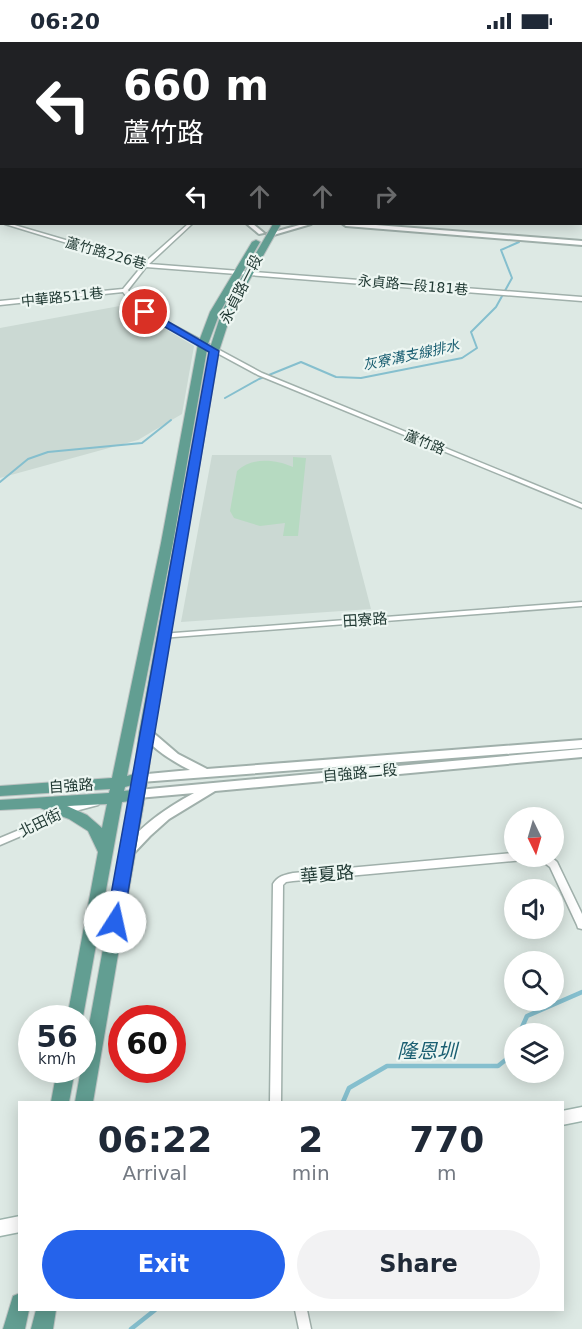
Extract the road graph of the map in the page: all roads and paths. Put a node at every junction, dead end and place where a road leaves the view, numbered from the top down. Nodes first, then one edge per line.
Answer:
1 (10, 225) edge
2 (189, 225) edge
3 (301, 225) edge
4 (359, 225) edge
5 (266, 230) edge
6 (582, 243) edge
7 (145, 265) junction
8 (244, 272) junction
9 (124, 290) junction
10 (582, 299) edge
11 (0, 303) edge
12 (203, 344) junction
13 (214, 351) junction
14 (582, 506) edge
15 (166, 547) junction
16 (180, 547) junction
17 (582, 604) edge
18 (165, 635) junction
19 (147, 636) junction
20 (146, 733) junction
21 (582, 744) edge
22 (582, 753) edge
23 (209, 775) junction
24 (140, 786) junction
25 (219, 786) junction
26 (117, 790) junction
27 (0, 791) edge
28 (35, 802) junction
29 (0, 805) edge
30 (65, 810) junction
31 (0, 842) edge
32 (106, 853) junction
33 (126, 855) junction
34 (504, 858) edge
35 (555, 867) edge
36 (582, 925) edge
37 (78, 1005) edge
38 (64, 1083) edge
39 (60, 1101) edge
40 (84, 1101) edge
41 (275, 1101) edge
42 (582, 1114) edge
43 (564, 1118) edge
44 (18, 1224) edge
45 (0, 1228) edge
46 (18, 1311) edge
47 (46, 1311) edge
48 (301, 1311) edge
49 (14, 1329) edge
50 (42, 1329) edge
51 (305, 1329) edge

1 - 7 street, 蘆竹路226巷
2 - 7 street
3 - 5 street
4 - 6 street
5 - 8 main road, 永貞路一段
7 - 8 street, 蘆竹路226巷
7 - 9 street
8 - 10 street, 永貞路一段181巷
8 - 12 main road, 永貞路一段
8 - 13 main road, 永貞路一段
9 - 11 street, 中華路511巷
9 - 12 street
12 - 13 street
12 - 15 main road, 永貞路一段
13 - 14 street, 蘆竹路
13 - 16 main road, 永貞路一段
15 - 16 main road
15 - 19 main road, 永貞路一段
16 - 18 main road, 永貞路一段
17 - 18 street, 田寮路
18 - 19 street, 田寮路
18 - 20 main road, 永貞路一段
19 - 26 main road, 永貞路一段
20 - 23 street
20 - 24 main road, 永貞路一段
21 - 23 street, 自強路二段
22 - 25 street, 自強路二段
23 - 24 street, 自強路二段
24 - 25 street, 自強路二段
24 - 26 main road, 自強路
24 - 33 main road, 永貞路一段
25 - 33 street
26 - 27 main road, 自強路
26 - 28 main road, 自強路
26 - 30 street, 北田街
26 - 32 main road, 永貞路一段
28 - 29 main road, 自強路
28 - 30 main road
30 - 31 street, 北田街
30 - 32 main road
32 - 37 main road, 永貞路一段
33 - 40 main road, 永貞路一段
34 - 41 street, 華夏路
35 - 36 street
38 - 39 main road
42 - 43 main road
44 - 45 main road
46 - 49 main road
47 - 50 main road
48 - 51 street

